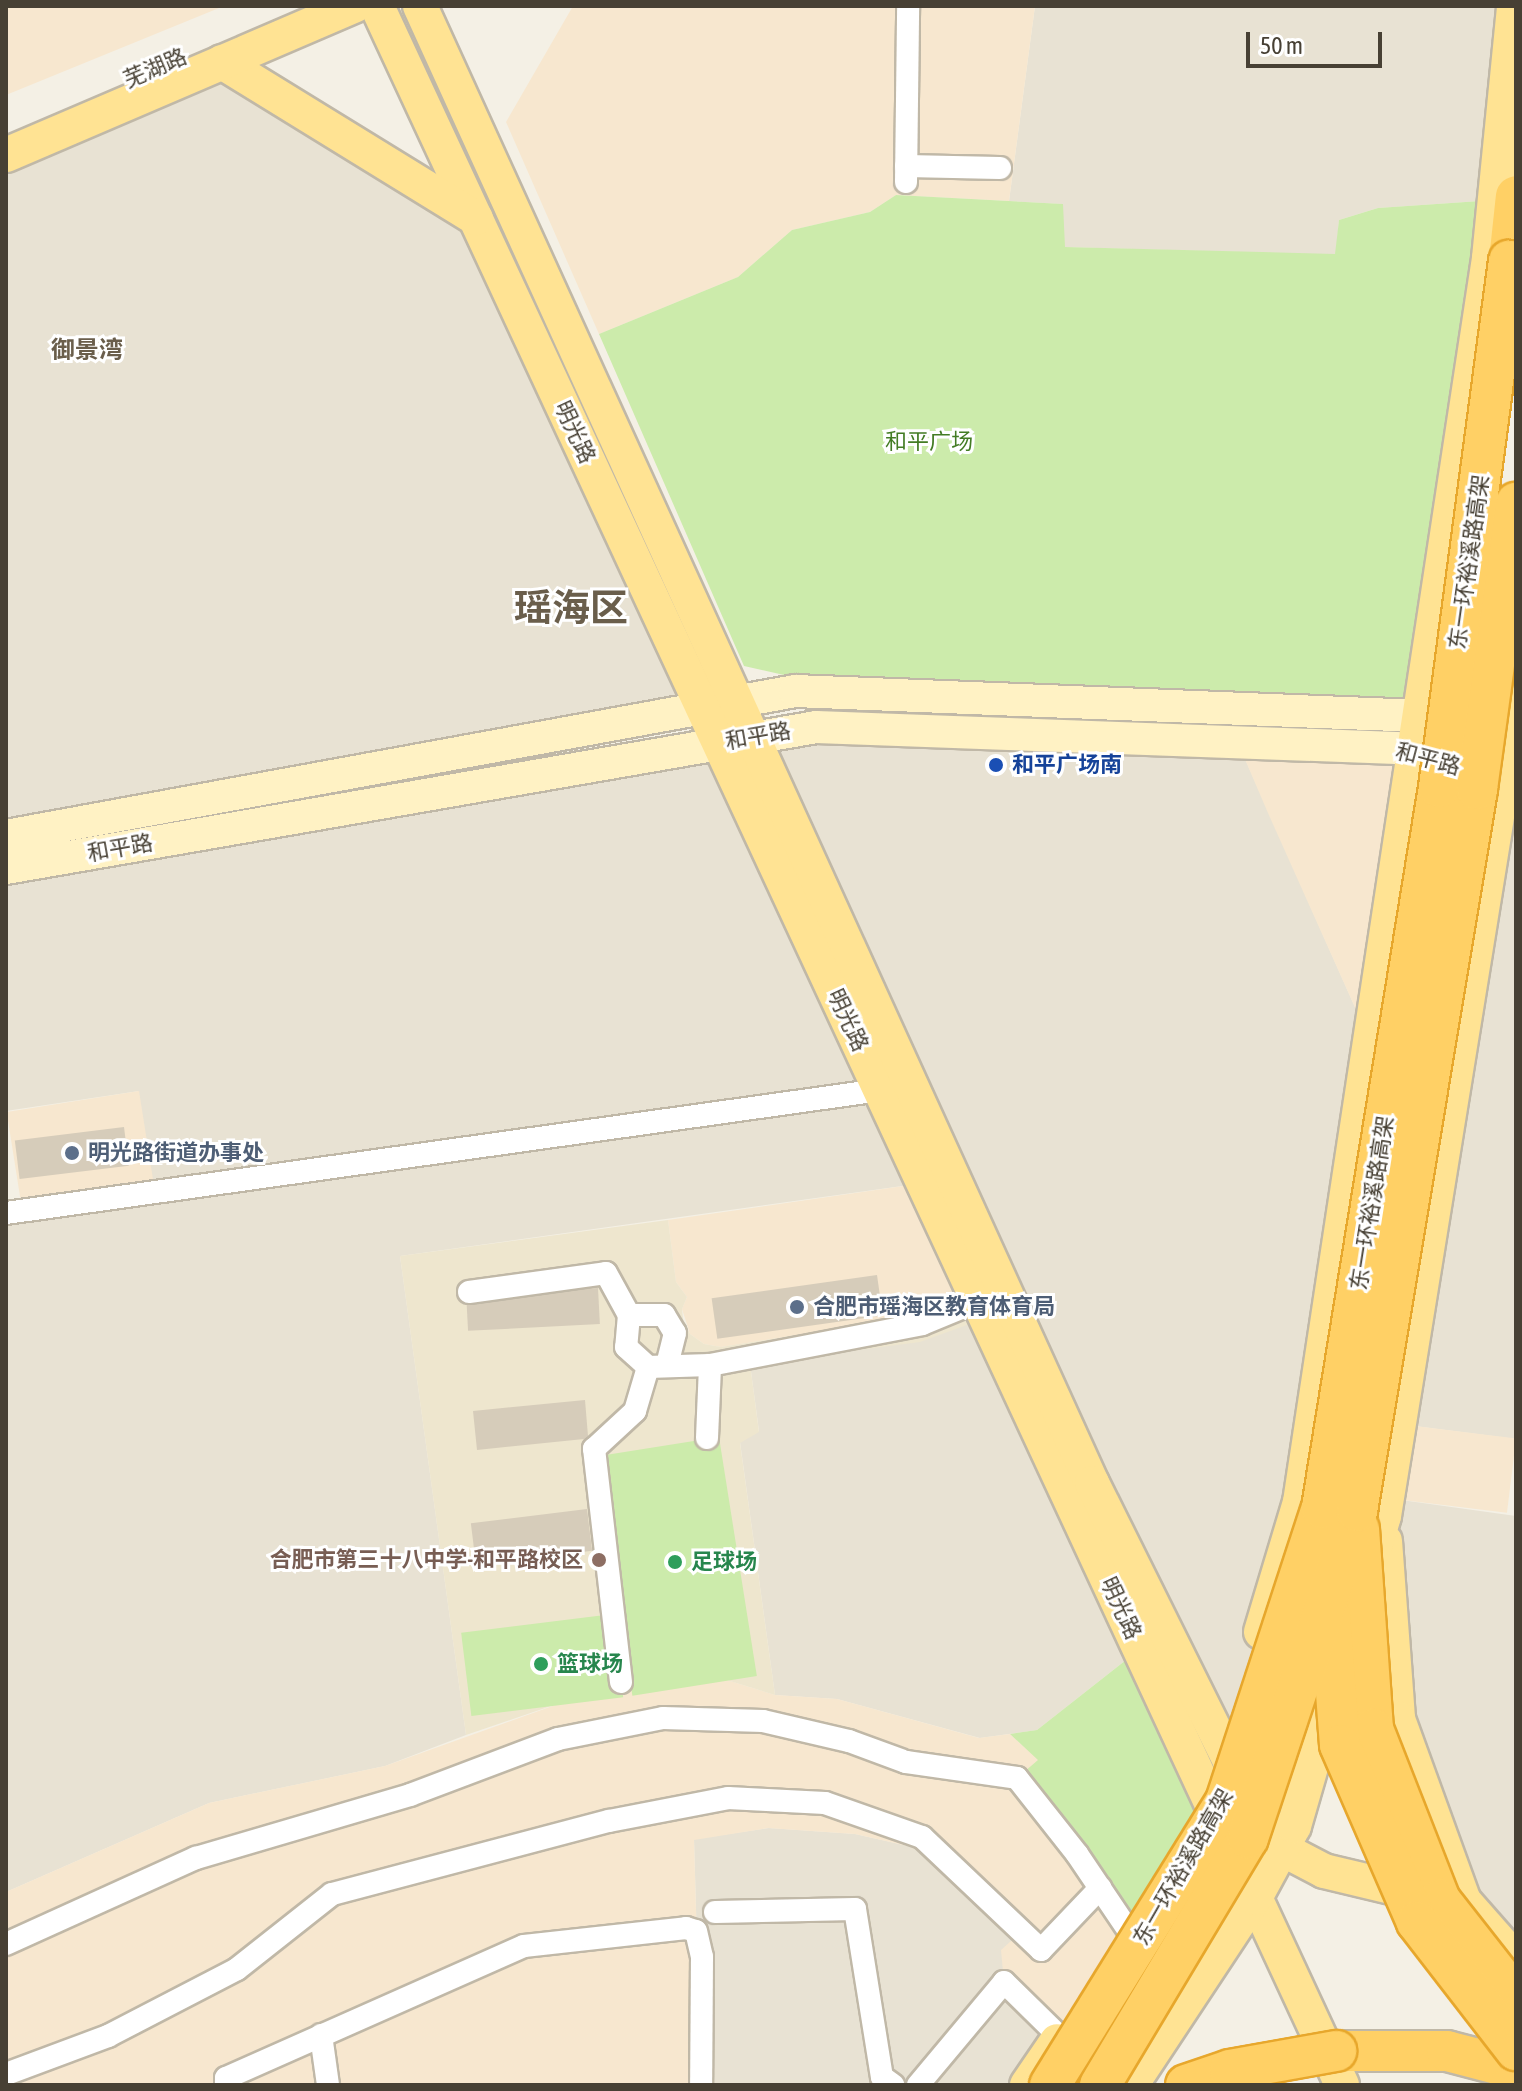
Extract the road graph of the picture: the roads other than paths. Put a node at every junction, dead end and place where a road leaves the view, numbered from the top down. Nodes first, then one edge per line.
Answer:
1 (303, 6) edge
2 (354, 6) edge
3 (377, 6) edge
4 (420, 6) edge
5 (908, 6) edge
6 (1514, 6) edge
7 (222, 62) junction
8 (6, 130) edge
9 (1516, 146) edge
10 (6, 155) edge
11 (1000, 168) dead end
12 (1516, 196) edge
13 (476, 218) junction
14 (1499, 259) junction
15 (1516, 503) edge
16 (737, 702) junction
17 (703, 708) junction
18 (1420, 716) junction
19 (1515, 722) edge
20 (753, 737) junction
21 (719, 743) junction
22 (1414, 753) junction
23 (1511, 782) edge
24 (6, 836) edge
25 (6, 868) edge
26 (880, 1090) junction
27 (6, 1213) edge
28 (469, 1292) dead end
29 (978, 1301) junction
30 (629, 1315) junction
31 (710, 1365) junction
32 (658, 1366) junction
33 (707, 1438) dead end
34 (1354, 1511) junction
35 (621, 1682) dead end
36 (1226, 1753) junction
37 (1208, 1796) junction
38 (1282, 1849) junction
39 (1100, 1888) junction
40 (1255, 1898) junction
41 (1464, 1901) junction
42 (715, 1912) dead end
43 (1127, 1928) junction
44 (6, 1944) edge
45 (1516, 1960) edge
46 (1516, 1997) edge
47 (321, 2035) junction
48 (1060, 2037) junction
49 (1516, 2050) edge
50 (1516, 2069) edge
51 (6, 2074) edge
52 (226, 2085) edge
53 (328, 2085) edge
54 (701, 2085) edge
55 (893, 2085) edge
56 (918, 2085) edge
57 (1027, 2085) edge
58 (1050, 2085) edge
59 (1100, 2085) edge
60 (1131, 2085) edge
61 (1186, 2085) edge
62 (1342, 2085) edge

1 - 8 main road, 芜湖路
2 - 7 main road, 芜湖路
3 - 13 main road, 明光路
4 - 16 main road, 明光路
5 - 11 street
6 - 14 main road
7 - 10 main road, 芜湖路
7 - 13 main road, 芜湖路
9 - 14 main road
12 - 14 highway, 东一环裕溪路高架
13 - 17 main road, 明光路
14 - 18 main road
14 - 34 highway, 东一环裕溪路高架, bridge
15 - 34 highway, 东一环裕溪路高架, bridge
16 - 17 main road, 和平路
16 - 18 main road, 和平路
16 - 20 main road, 明光路
17 - 21 main road, 明光路
17 - 24 main road, 和平路
18 - 19 main road, 和平路
18 - 22 main road
19 - 23 main road
20 - 21 main road, 和平路
20 - 22 main road, 和平路
20 - 36 main road, 明光路
21 - 25 main road, 和平路
21 - 26 main road, 明光路
22 - 23 main road, 和平路
22 - 36 main road
23 - 34 main road
26 - 27 street
26 - 29 main road, 明光路
28 - 30 street
29 - 31 street
29 - 37 main road, 明光路
30 - 32 street
30 - 32 street
31 - 32 street
31 - 33 street
32 - 35 street
34 - 38 main road
34 - 41 main road
34 - 46 highway, bridge
34 - 49 highway, bridge
34 - 58 highway, 东一环裕溪路高架, bridge
34 - 59 highway, 东一环裕溪路高架, bridge
36 - 37 main road
36 - 38 main road, 明光路
37 - 40 main road, 明光路
37 - 43 main road
38 - 40 main road
38 - 41 main road
39 - 43 street
39 - 44 street
39 - 51 street
40 - 60 main road
40 - 62 main road, 明光路
41 - 45 main road
42 - 55 street
43 - 48 main road
47 - 52 street
47 - 53 street
47 - 54 street
48 - 56 street
48 - 57 main road
50 - 61 highway, bridge

